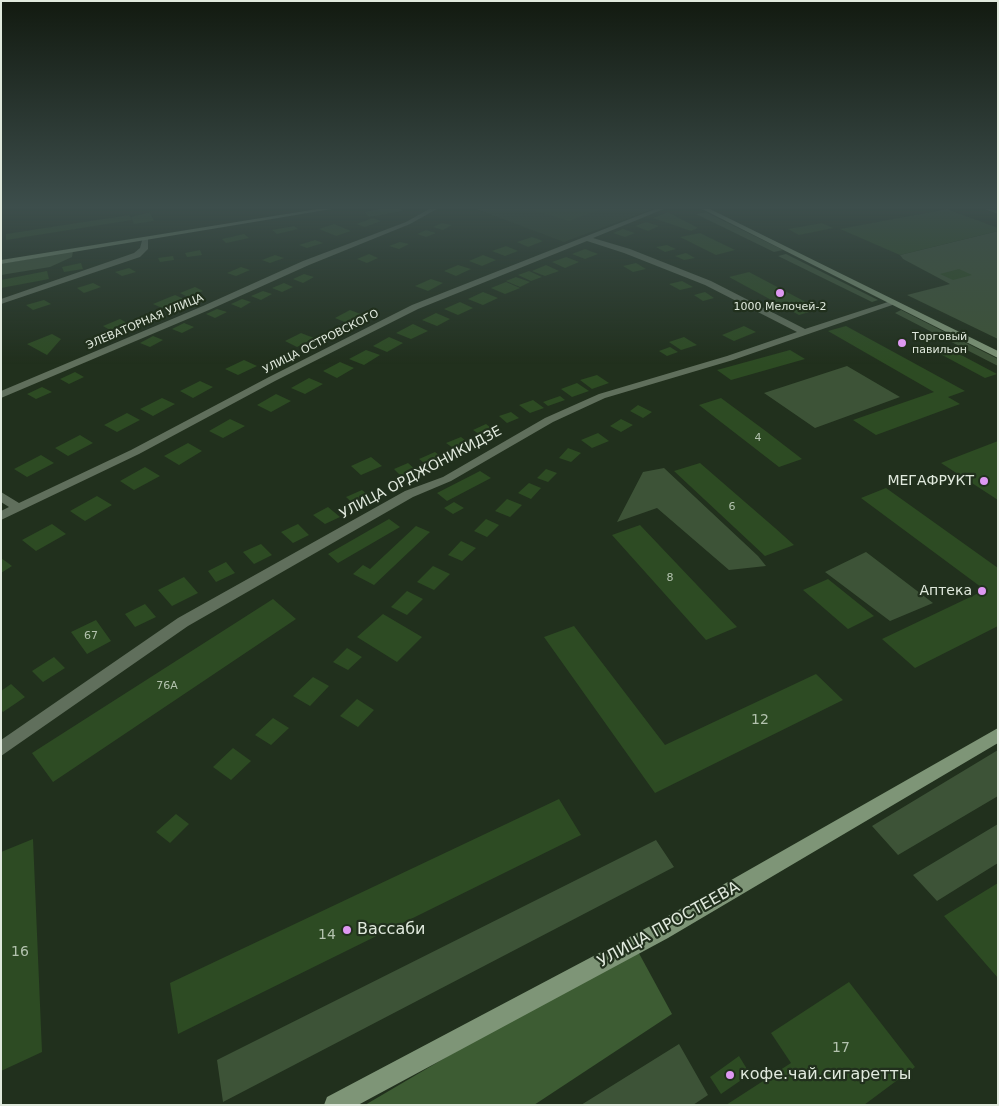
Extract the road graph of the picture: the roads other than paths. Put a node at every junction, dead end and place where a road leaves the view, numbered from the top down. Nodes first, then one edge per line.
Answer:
1 (121, 261) edge
2 (312, 261) edge
3 (530, 261) edge
4 (650, 261) edge
5 (809, 261) edge
6 (1, 302) edge
7 (894, 303) junction
8 (804, 332) junction
9 (998, 356) edge
10 (1, 395) edge
11 (1, 496) edge
12 (18, 508) junction
13 (1, 516) edge
14 (998, 735) edge
15 (1, 749) edge
16 (335, 1105) edge

1 - 6 street
2 - 10 street, ЭЛЕВАТОРНАЯ УЛИЦА
3 - 12 street, УЛИЦА ОСТРОВСКОГО
4 - 8 street
5 - 7 street
7 - 8 street, УЛИЦА ОРДЖОНИКИДЗЕ
7 - 9 street
8 - 15 street, УЛИЦА ОРДЖОНИКИДЗЕ
11 - 12 street
12 - 13 street, УЛИЦА ОСТРОВСКОГО
14 - 16 street, УЛИЦА ПРОСТЕЕВА

